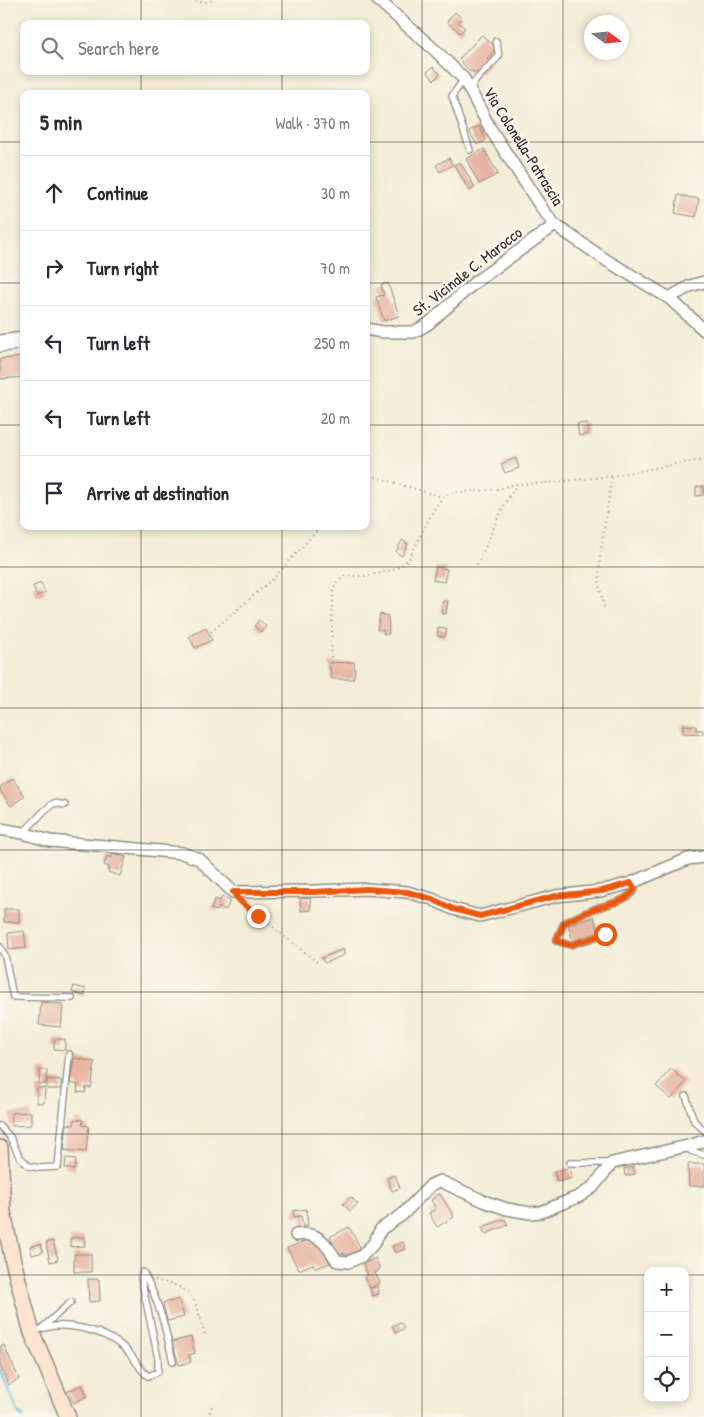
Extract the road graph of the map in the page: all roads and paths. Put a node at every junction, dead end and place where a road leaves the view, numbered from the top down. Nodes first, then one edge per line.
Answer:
1 (196, 0) edge
2 (212, 0) edge
3 (378, 0) edge
4 (496, 41) dead end
5 (467, 84) junction
6 (470, 150) dead end
7 (555, 225) junction
8 (704, 282) edge
9 (669, 298) junction
10 (370, 330) edge
11 (704, 330) edge
12 (20, 338) edge
13 (0, 341) edge
14 (20, 346) edge
15 (0, 349) edge
16 (704, 460) edge
17 (370, 475) edge
18 (612, 476) junction
19 (517, 484) junction
20 (442, 497) junction
21 (317, 530) edge
22 (477, 565) dead end
23 (604, 607) dead end
24 (211, 632) dead end
25 (330, 657) dead end
26 (64, 805) dead end
27 (0, 829) edge
28 (23, 833) junction
29 (704, 857) edge
30 (631, 883) junction
31 (233, 892) junction
32 (605, 934) dead end
33 (0, 947) edge
34 (318, 963) dead end
35 (72, 998) dead end
36 (69, 1054) dead end
37 (686, 1096) dead end
38 (0, 1126) edge
39 (704, 1130) edge
40 (704, 1141) edge
41 (687, 1146) junction
42 (0, 1148) edge
43 (704, 1155) edge
44 (570, 1163) dead end
45 (612, 1163) junction
46 (1, 1212) edge
47 (296, 1235) dead end
48 (147, 1279) junction
49 (71, 1302) dead end
50 (38, 1330) junction
51 (206, 1338) dead end
52 (173, 1362) dead end
53 (212, 1405) dead end
54 (68, 1417) edge
55 (208, 1417) edge

1 - 2 path
3 - 5 street, Via Colonella-Patrascia
4 - 5 lane
5 - 6 lane
5 - 7 street, Via Colonella-Patrascia
7 - 9 street, Via Colonella-Patrascia
7 - 10 street, St. Vicinale C. Marocco
8 - 9 street
9 - 11 street, Via Colonella-Patrascia
12 - 13 street
14 - 15 lane
16 - 18 path
17 - 20 path
18 - 19 path
18 - 23 path
19 - 20 path
19 - 22 path
20 - 25 path
21 - 24 path
26 - 28 lane
27 - 28 street
28 - 31 street
29 - 30 street
30 - 31 street
30 - 32 lane
31 - 34 path
33 - 35 lane
36 - 38 lane
37 - 39 lane
40 - 41 street
41 - 43 lane
41 - 45 street
42 - 46 main road
44 - 45 lane
45 - 47 street
46 - 50 main road
48 - 50 lane
48 - 51 path
48 - 52 lane
49 - 50 lane
50 - 54 main road
53 - 55 path

